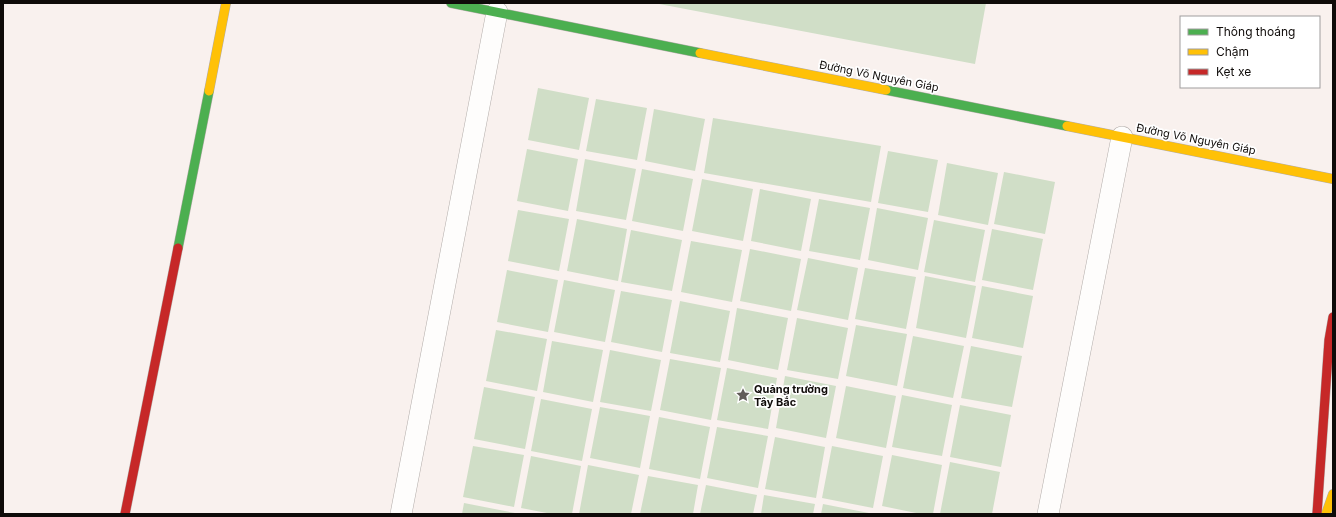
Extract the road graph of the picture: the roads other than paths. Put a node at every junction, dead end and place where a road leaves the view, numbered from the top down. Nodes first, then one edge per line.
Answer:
1 (226, 3) edge
2 (451, 3) edge
3 (497, 12) junction
4 (1122, 136) junction
5 (1302, 173) junction
6 (1333, 179) edge
7 (1321, 186) dead end
8 (1333, 316) edge
9 (1331, 342) edge
10 (1333, 494) edge
11 (125, 514) edge
12 (400, 514) edge
13 (1048, 514) edge
14 (1317, 514) edge
15 (1326, 514) edge

1 - 11 main road
2 - 3 main road, Đường Võ Nguyên Giáp
3 - 4 main road, Đường Võ Nguyên Giáp
3 - 12 street
4 - 5 main road, Đường Võ Nguyên Giáp
4 - 13 street
5 - 6 main road, Đường Võ Nguyên Giáp
5 - 7 main road, Đường Võ Nguyên Giáp
8 - 9 main road
9 - 14 main road
10 - 15 main road

